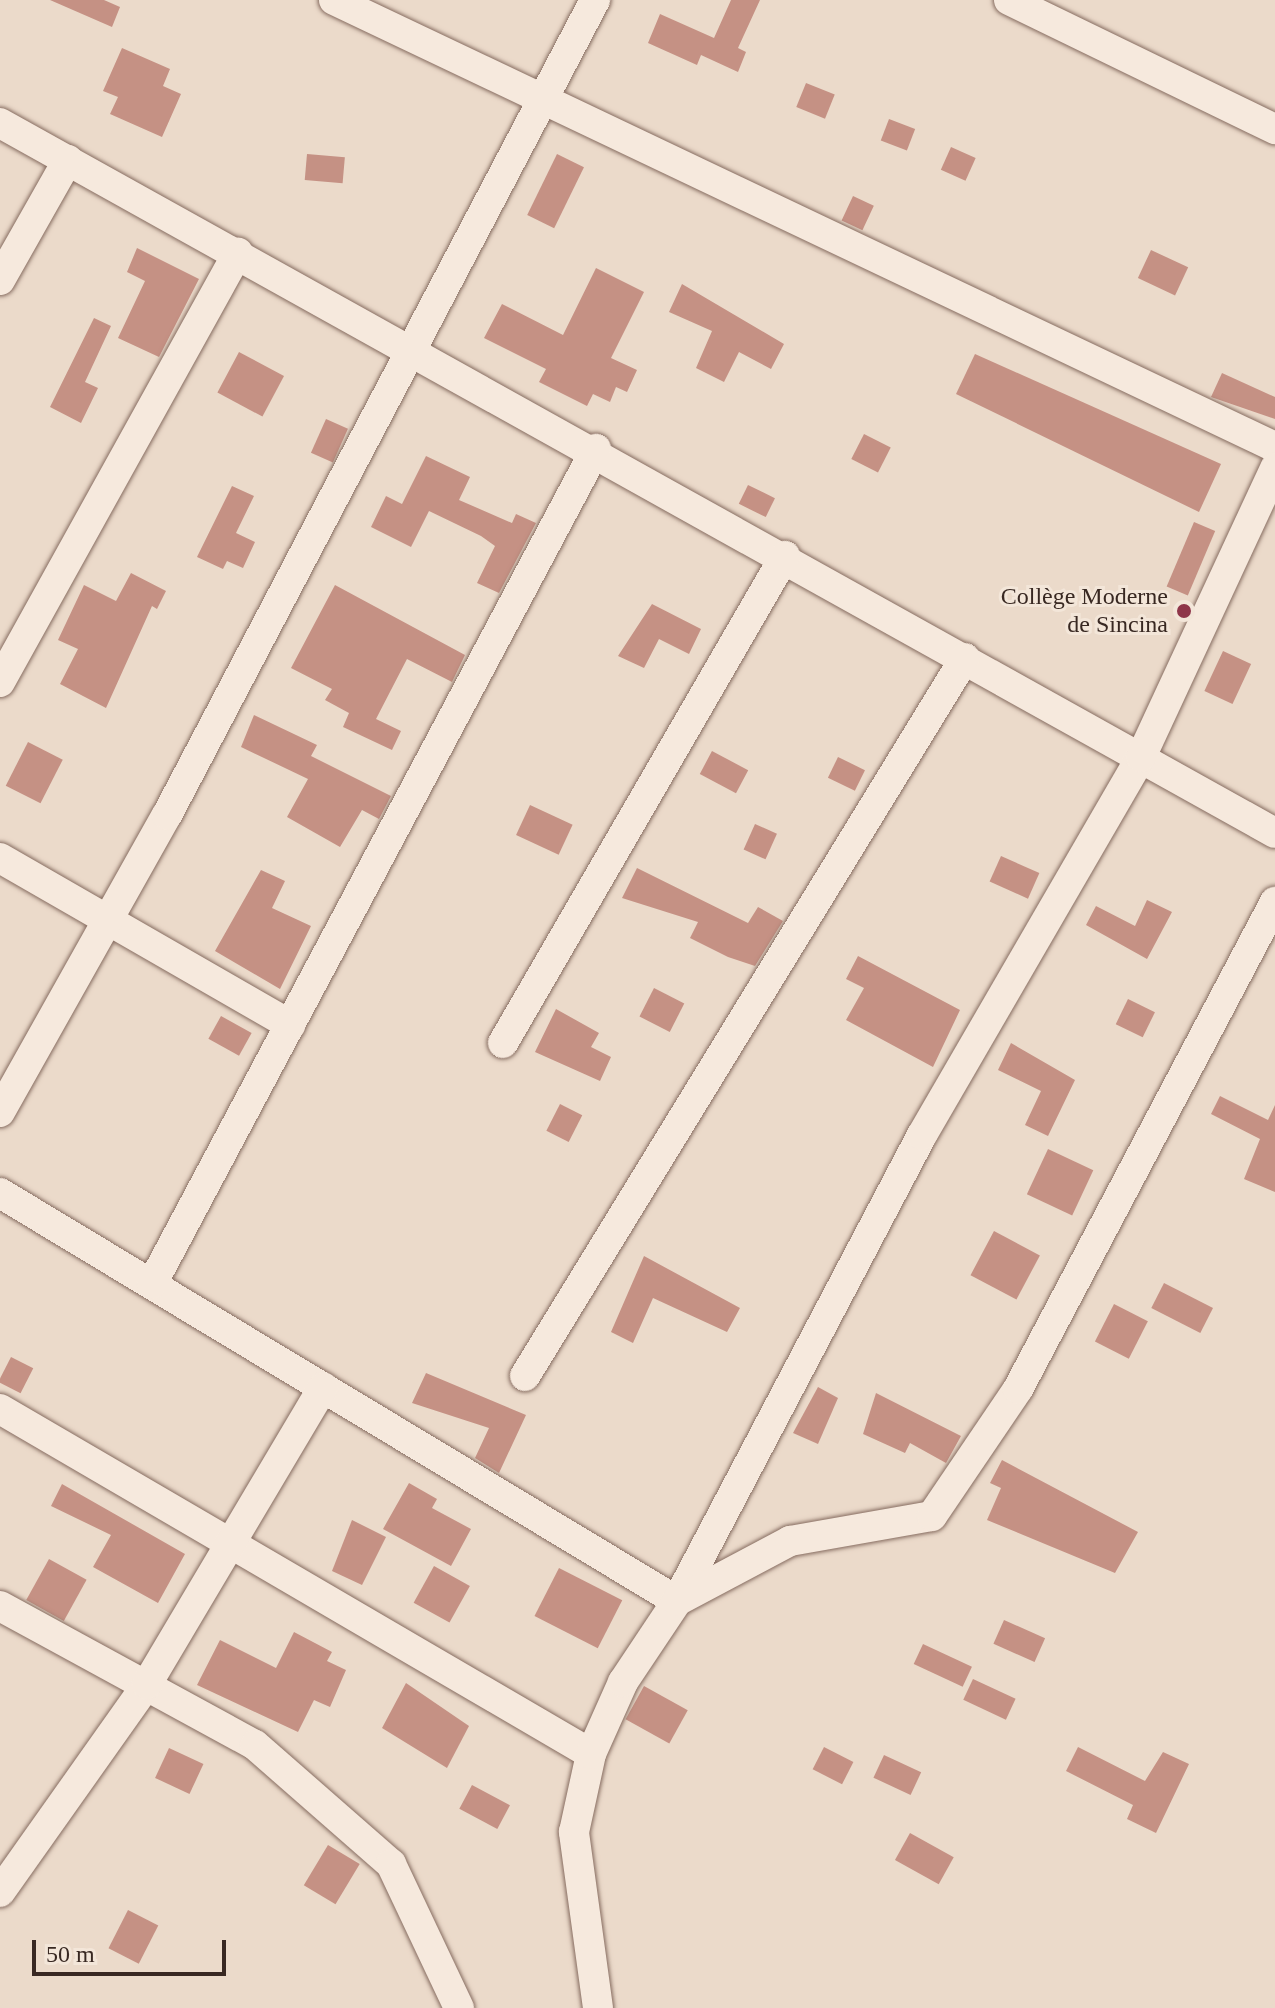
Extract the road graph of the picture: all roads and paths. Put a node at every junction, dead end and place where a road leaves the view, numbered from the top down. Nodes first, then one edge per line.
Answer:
1 (334, 0) edge
2 (595, 0) edge
3 (1009, 0) edge
4 (547, 101) junction
5 (0, 123) edge
6 (1275, 129) edge
7 (68, 160) junction
8 (238, 252) junction
9 (0, 280) edge
10 (414, 350) junction
11 (1275, 447) edge
12 (596, 449) junction
13 (1275, 468) edge
14 (785, 556) junction
15 (965, 658) junction
16 (0, 682) edge
17 (1141, 757) junction
18 (1275, 833) edge
19 (0, 858) edge
20 (1275, 902) edge
21 (108, 920) junction
22 (290, 1025) junction
23 (503, 1043) dead end
24 (0, 1112) edge
25 (0, 1193) edge
26 (152, 1284) junction
27 (525, 1376) dead end
28 (323, 1387) junction
29 (0, 1409) edge
30 (229, 1543) junction
31 (677, 1601) junction
32 (0, 1606) edge
33 (147, 1684) junction
34 (591, 1754) junction
35 (0, 1892) edge
36 (459, 2008) edge
37 (598, 2008) edge

1 - 4 street
2 - 4 street
3 - 6 street
4 - 10 street
4 - 11 street
5 - 7 street
7 - 8 street
7 - 9 street
8 - 10 street
8 - 16 street
10 - 12 street
10 - 21 street
12 - 14 street
12 - 22 street
13 - 17 street
14 - 15 street
14 - 23 street
15 - 17 street
15 - 27 street
17 - 18 street
17 - 31 street
19 - 21 street
20 - 31 street
21 - 22 street
21 - 24 street
22 - 26 street
25 - 26 street
26 - 28 street
28 - 30 street
28 - 31 street
29 - 30 street
30 - 33 street
30 - 34 street
31 - 34 street
32 - 33 street
33 - 35 street
33 - 36 street
34 - 37 street

